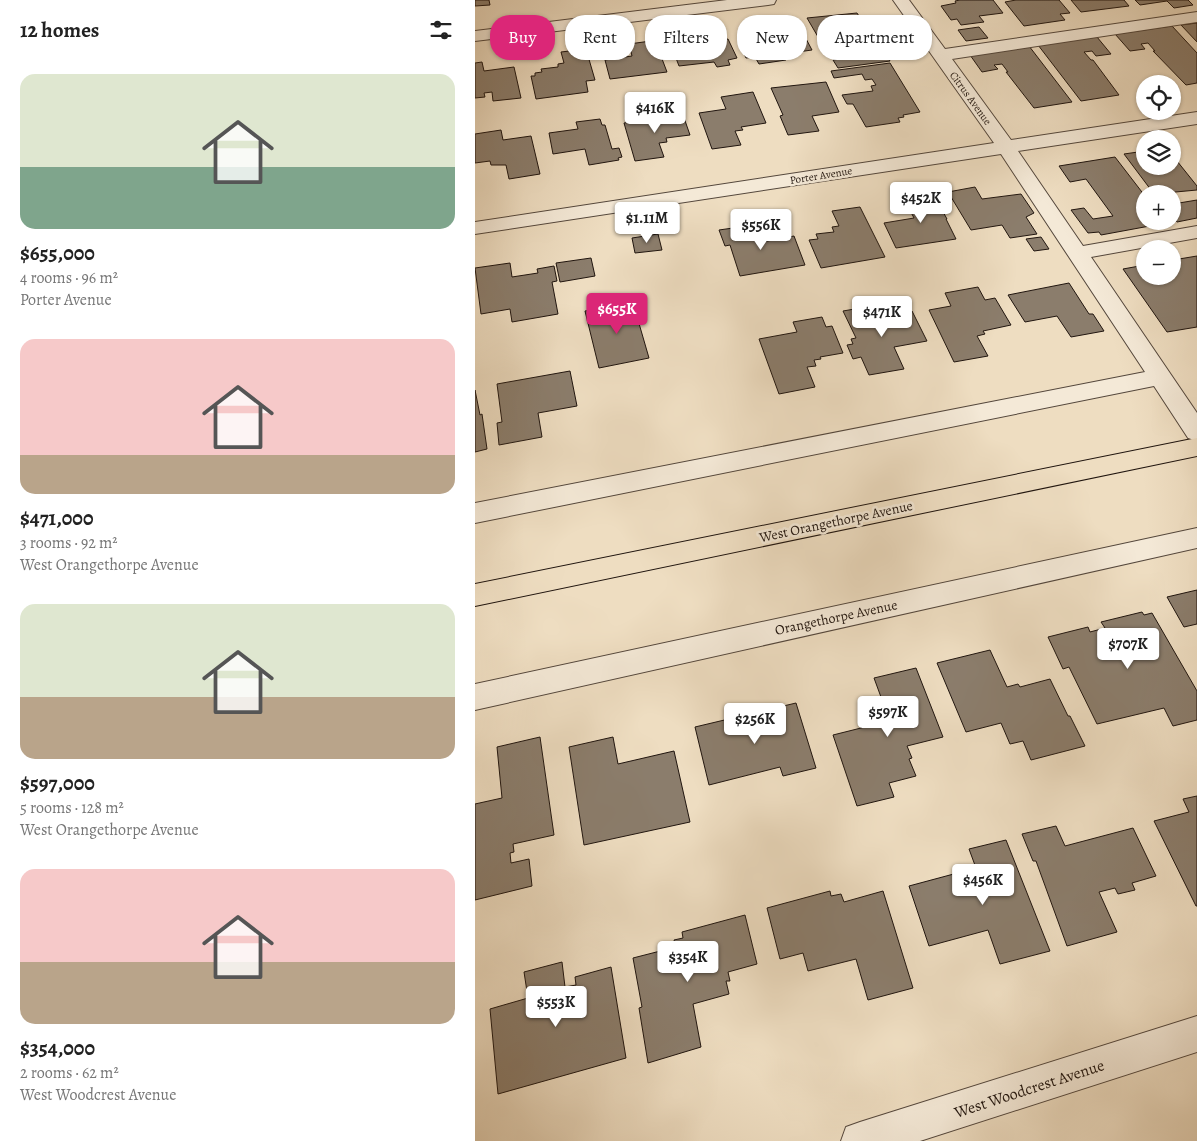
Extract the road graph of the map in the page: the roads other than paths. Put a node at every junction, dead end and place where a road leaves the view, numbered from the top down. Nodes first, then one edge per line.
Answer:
1 (768, 0) edge
2 (901, 0) edge
3 (1197, 17) edge
4 (475, 36) edge
5 (941, 55) junction
6 (1197, 118) edge
7 (1006, 147) junction
8 (475, 228) edge
9 (1197, 232) edge
10 (1078, 253) junction
11 (1161, 378) junction
12 (1197, 432) edge
13 (1197, 447) edge
14 (475, 513) edge
15 (1197, 538) edge
16 (475, 595) edge
17 (475, 697) edge
18 (1197, 1034) edge
19 (860, 1141) edge

1 - 4 street
2 - 5 street, Citrus Avenue
3 - 5 street
5 - 7 street, Citrus Avenue
6 - 7 street, Porter Avenue
7 - 8 street, Porter Avenue
7 - 10 street, Citrus Avenue
9 - 10 street
10 - 11 street, Citrus Avenue
11 - 12 street, Citrus Avenue
11 - 14 street
13 - 16 main road, West Orangethorpe Avenue
15 - 17 street, Orangethorpe Avenue
18 - 19 street, West Woodcrest Avenue

